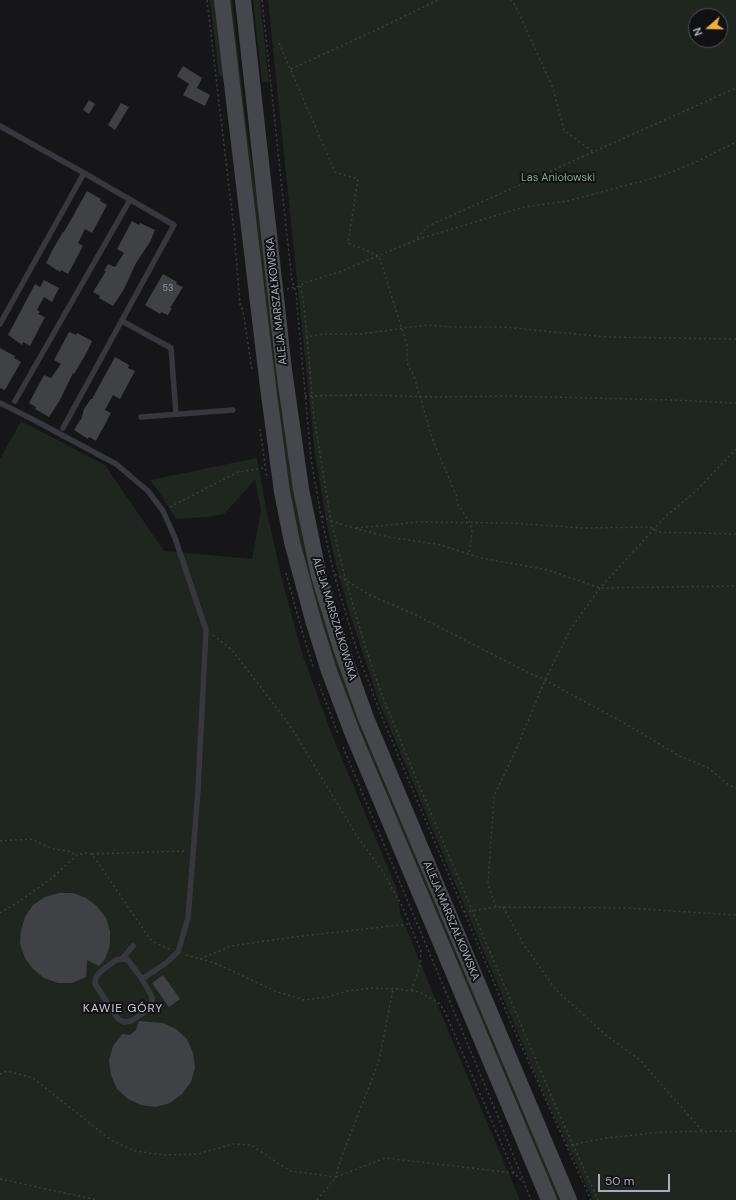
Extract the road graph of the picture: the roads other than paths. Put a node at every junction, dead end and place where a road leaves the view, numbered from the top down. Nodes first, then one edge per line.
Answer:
1 (222, 0) edge
2 (243, 0) edge
3 (0, 126) edge
4 (84, 173) junction
5 (130, 200) junction
6 (122, 320) junction
7 (0, 324) edge
8 (15, 401) dead end
9 (0, 403) edge
10 (233, 410) dead end
11 (176, 414) junction
12 (141, 417) dead end
13 (63, 428) dead end
14 (133, 946) dead end
15 (122, 959) junction
16 (142, 979) junction
17 (549, 1200) edge
18 (569, 1200) edge

1 - 17 main road, ALEJA MARSZAŁKOWSKA
2 - 18 main road, ALEJA MARSZAŁKOWSKA
3 - 4 lane
4 - 5 lane
4 - 7 lane
5 - 6 lane
5 - 8 lane
6 - 11 lane
6 - 13 lane
9 - 16 lane
10 - 11 lane
11 - 12 lane
14 - 15 lane
15 - 16 lane
15 - 16 lane

